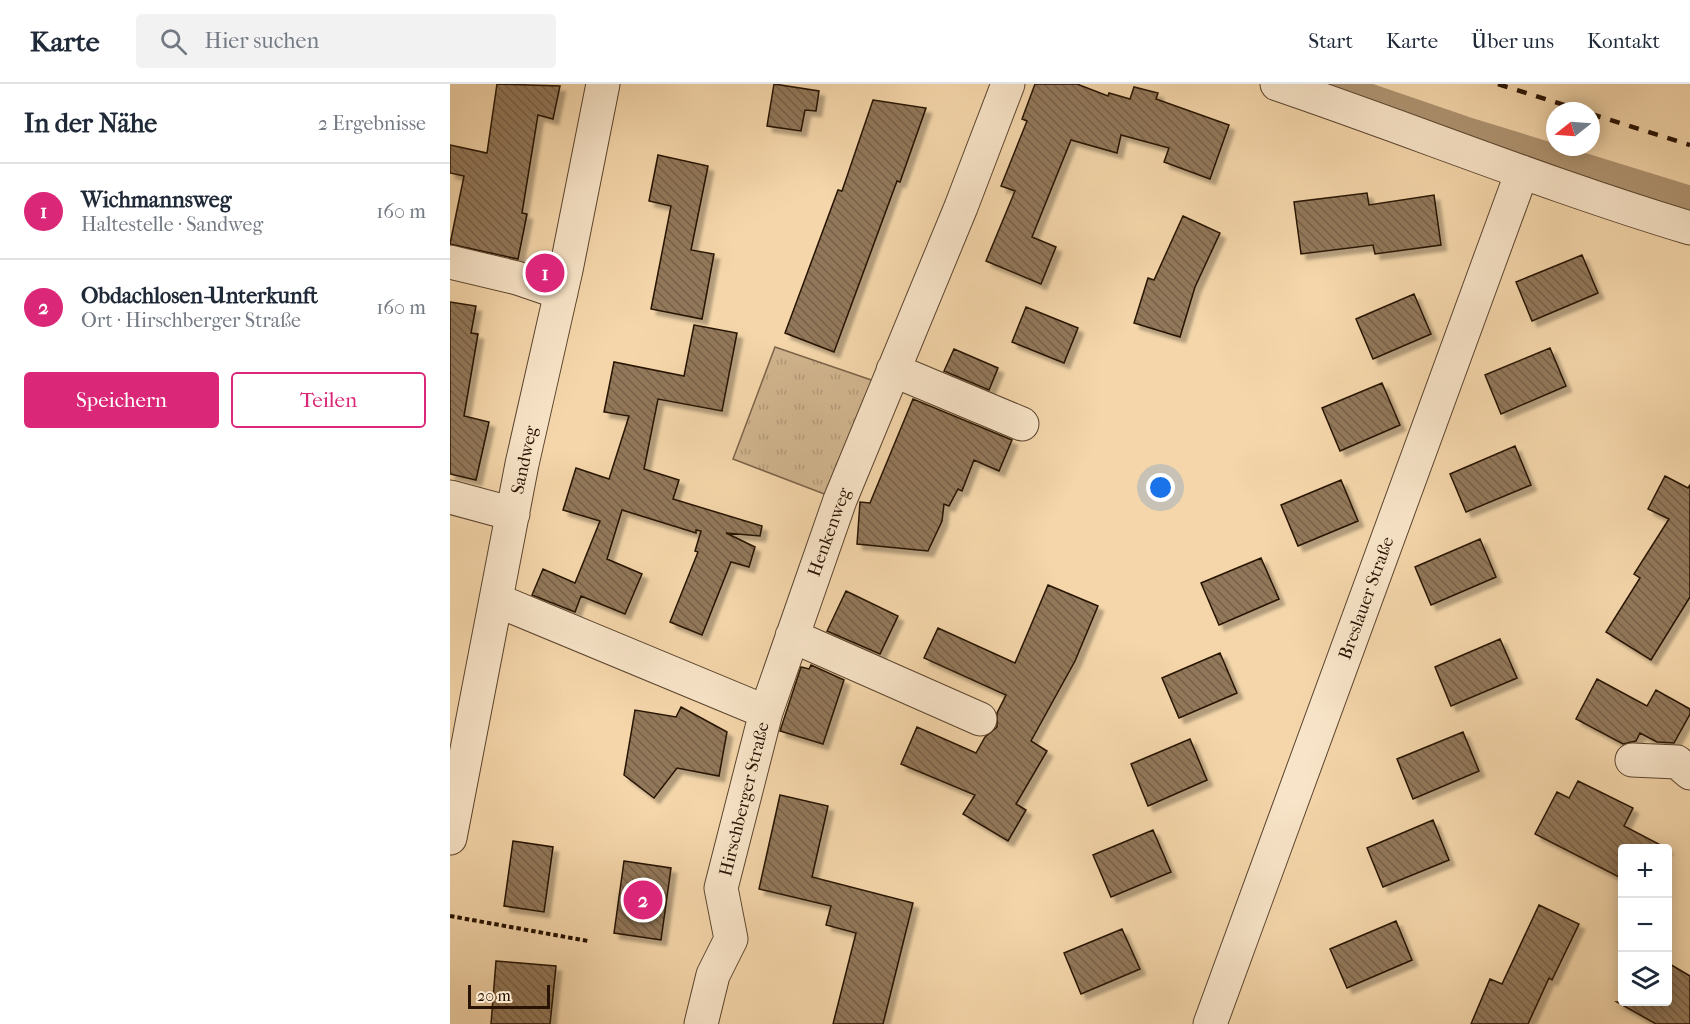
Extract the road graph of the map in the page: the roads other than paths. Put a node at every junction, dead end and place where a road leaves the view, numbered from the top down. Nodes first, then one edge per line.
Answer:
1 (603, 84) edge
2 (1008, 84) edge
3 (1277, 84) edge
4 (1522, 172) junction
5 (1690, 228) edge
6 (450, 262) edge
7 (561, 293) junction
8 (893, 370) junction
9 (1022, 424) dead end
10 (450, 497) edge
11 (513, 514) junction
12 (496, 600) junction
13 (792, 636) junction
14 (766, 712) junction
15 (980, 719) dead end
16 (1632, 760) dead end
17 (1690, 773) edge
18 (450, 838) edge
19 (701, 1024) edge
20 (1210, 1024) edge

1 - 7 street, Sandweg
2 - 8 street, Henkenweg
3 - 4 street
4 - 5 street
4 - 20 street, Breslauer Straße
6 - 7 street
7 - 11 street, Sandweg
8 - 9 street
8 - 13 street, Henkenweg
10 - 11 street
11 - 12 street, Sandweg
12 - 14 street
12 - 18 street, Sandweg
13 - 14 street, Henkenweg
13 - 15 street
14 - 19 street, Hirschberger Straße
16 - 17 street

